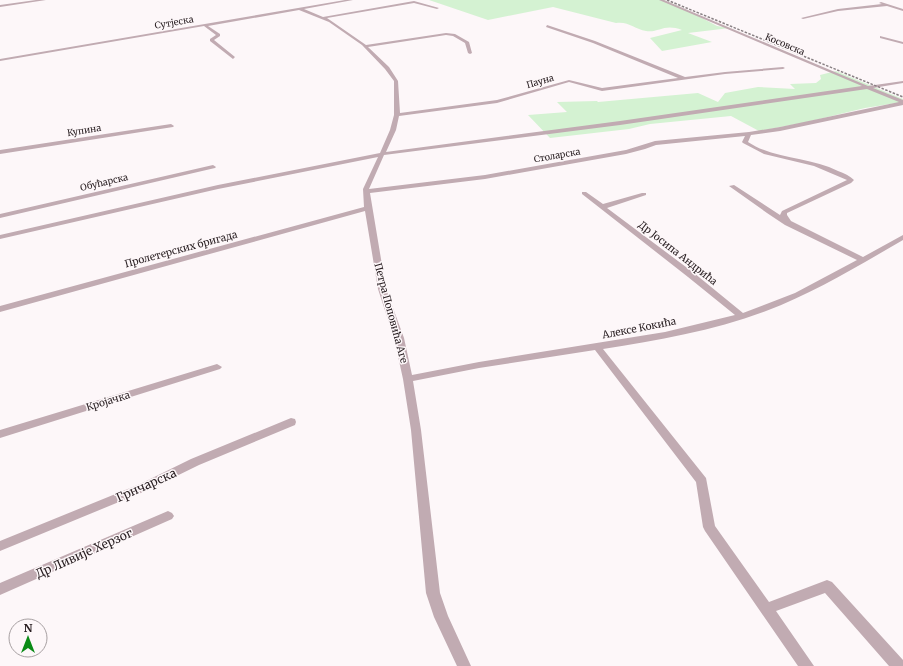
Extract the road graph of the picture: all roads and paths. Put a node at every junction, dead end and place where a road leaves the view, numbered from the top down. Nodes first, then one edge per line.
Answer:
1 (44, 0) edge
2 (351, 0) edge
3 (661, 0) edge
4 (876, 2) dead end
5 (886, 5) junction
6 (0, 6) edge
7 (300, 8) junction
8 (437, 8) dead end
9 (903, 10) edge
10 (323, 18) junction
11 (803, 18) dead end
12 (205, 25) junction
13 (547, 26) dead end
14 (881, 37) dead end
15 (903, 43) edge
16 (365, 46) junction
17 (470, 53) dead end
18 (233, 58) dead end
19 (0, 60) edge
20 (783, 68) dead end
21 (687, 79) junction
22 (903, 82) edge
23 (903, 102) edge
24 (398, 115) junction
25 (171, 126) dead end
26 (749, 134) junction
27 (0, 152) edge
28 (382, 154) junction
29 (213, 167) dead end
30 (732, 186) dead end
31 (367, 191) junction
32 (584, 193) dead end
33 (644, 194) dead end
34 (602, 207) junction
35 (368, 208) junction
36 (0, 216) edge
37 (788, 223) junction
38 (0, 237) edge
39 (903, 237) edge
40 (863, 260) junction
41 (0, 309) edge
42 (741, 316) junction
43 (597, 347) junction
44 (217, 367) dead end
45 (408, 379) junction
46 (291, 422) dead end
47 (0, 434) edge
48 (168, 516) dead end
49 (0, 546) edge
50 (0, 590) edge
51 (766, 610) junction
52 (464, 666) edge
53 (808, 666) edge
54 (899, 666) edge

1 - 6 street
2 - 7 street, Сутјеска
3 - 23 street, Косовска
4 - 5 street
5 - 9 street
5 - 11 street
7 - 10 street, Петра Поповића Аге
7 - 12 street, Сутјеска
8 - 10 street
10 - 16 street, Петра Поповића Аге
12 - 18 street
12 - 19 street, Сутјеска
13 - 21 street
14 - 15 street
16 - 17 street
16 - 24 street, Петра Поповића Аге
20 - 21 street, Пауна
21 - 24 street, Пауна
22 - 28 street
23 - 26 street
24 - 28 street, Петра Поповића Аге
25 - 27 street, Купина
26 - 31 street, Столарска
26 - 37 street
28 - 31 street, Петра Поповића Аге
28 - 38 street
29 - 36 street, Обућарска
30 - 37 street
31 - 35 street, Петра Поповића Аге
32 - 34 street, Др Јосипа Андрића
33 - 34 street
34 - 42 street, Др Јосипа Андрића
35 - 41 street, Пролетерских бригада
35 - 45 street, Петра Поповића Аге
37 - 40 street
39 - 40 street, Алексе Кокића
40 - 42 street, Алексе Кокића
42 - 43 street, Алексе Кокића
43 - 45 street, Алексе Кокића
43 - 51 street
44 - 47 street, Кројачка
45 - 52 street, Петра Поповића Аге
46 - 49 street, Грнчарска
48 - 50 street, Др Ливије Херзог
51 - 53 street
51 - 54 street

